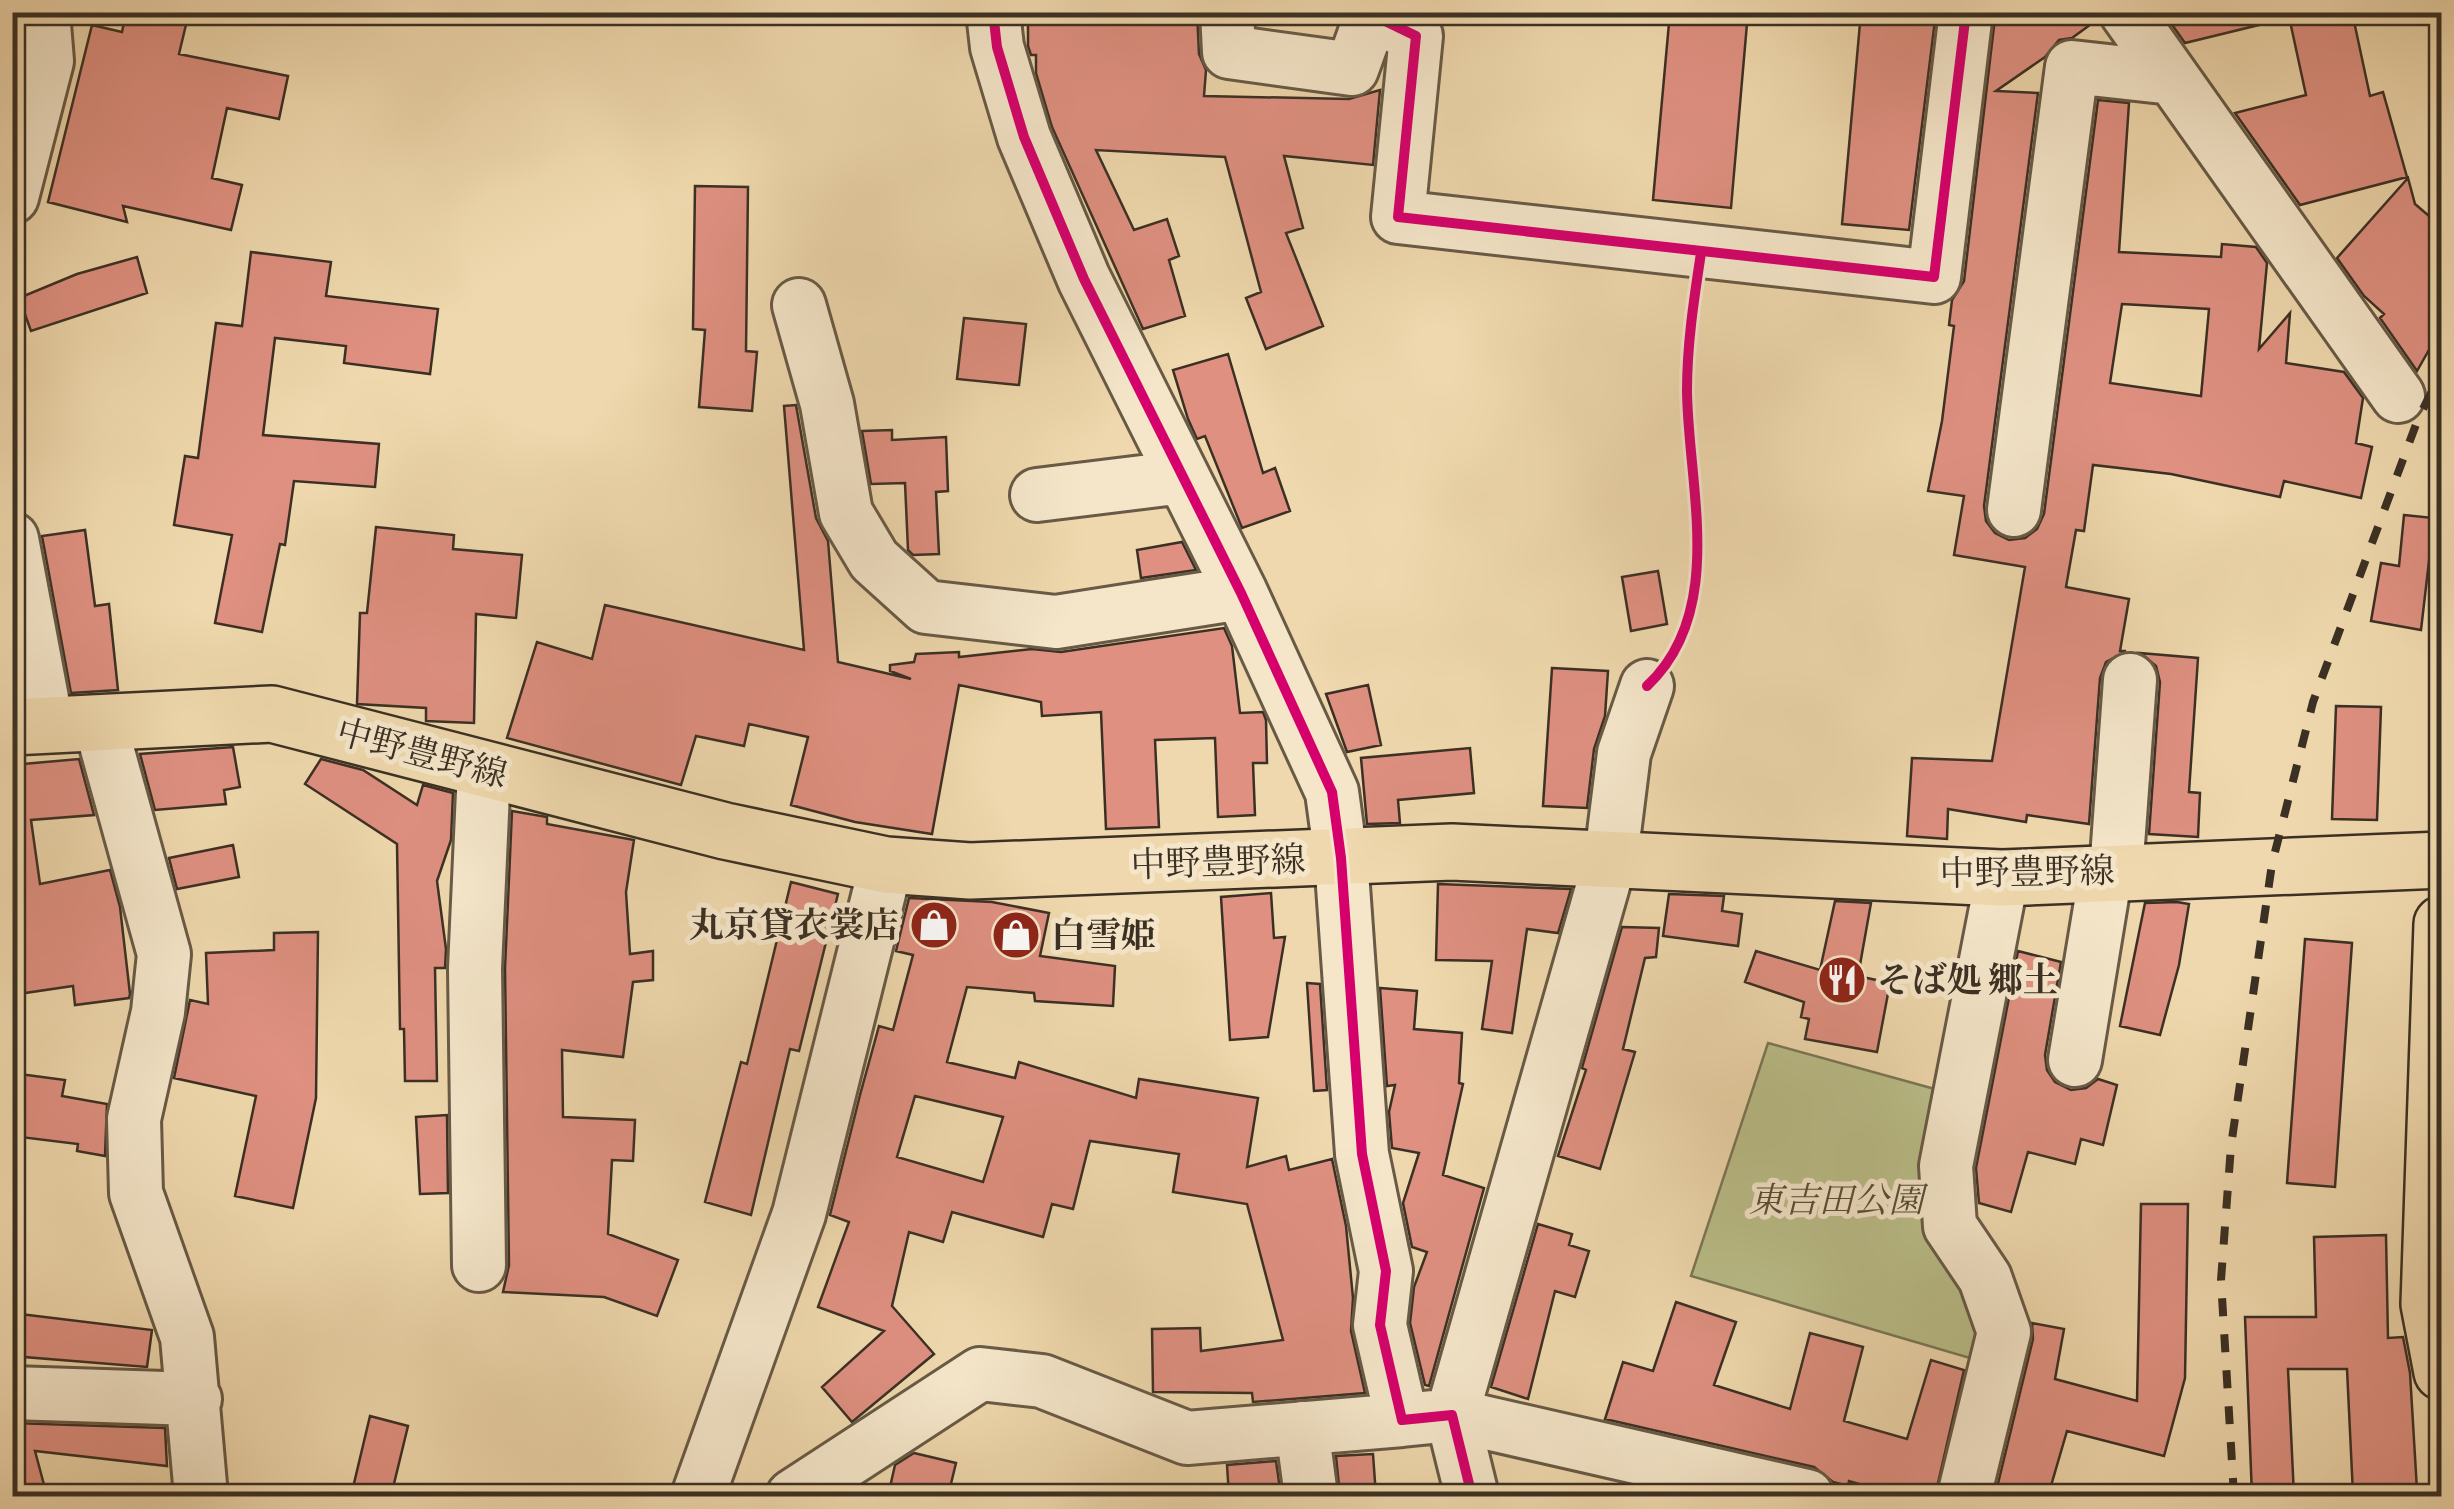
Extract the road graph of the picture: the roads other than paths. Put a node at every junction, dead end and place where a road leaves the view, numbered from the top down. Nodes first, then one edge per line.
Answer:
1 (43, 12) edge
2 (994, 12) edge
3 (1227, 12) edge
4 (1966, 12) edge
5 (2126, 12) edge
6 (1384, 16) edge
7 (2172, 78) junction
8 (24, 110) edge
9 (12, 197) edge
10 (799, 306) dead end
11 (2398, 396) dead end
12 (1183, 477) junction
13 (1037, 495) dead end
14 (2014, 510) dead end
15 (12, 539) edge
16 (1240, 592) junction
17 (2130, 680) dead end
18 (1647, 686) dead end
19 (100, 723) junction
20 (30, 726) edge
21 (484, 770) junction
22 (1611, 857) junction
23 (1341, 858) junction
24 (2442, 860) edge
25 (886, 864) junction
26 (2111, 872) junction
27 (2002, 878) junction
28 (2442, 924) edge
29 (2075, 1060) dead end
30 (479, 1265) dead end
31 (2442, 1372) edge
32 (12, 1393) edge
33 (194, 1399) junction
34 (1427, 1417) junction
35 (1302, 1428) junction
36 (201, 1496) edge
37 (698, 1496) edge
38 (793, 1496) edge
39 (1311, 1496) edge
40 (1472, 1496) edge
41 (1807, 1496) edge
42 (1964, 1496) edge

1 - 8 street
2 - 12 street
3 - 6 street
4 - 6 street
5 - 7 street
7 - 11 street
7 - 14 street
8 - 9 street
10 - 16 street
12 - 13 street
12 - 16 street
15 - 20 street
16 - 23 street
17 - 26 street
18 - 22 street
19 - 20 main road, 中野豊野線
19 - 21 main road, 中野豊野線
19 - 33 street
21 - 25 main road, 中野豊野線
21 - 30 street
22 - 23 main road, 中野豊野線
22 - 27 main road, 中野豊野線
22 - 34 street
23 - 25 main road, 中野豊野線
23 - 34 street
24 - 26 main road, 中野豊野線
25 - 37 street
26 - 27 main road, 中野豊野線
26 - 29 street
27 - 42 street
28 - 31 main road
32 - 33 street
33 - 36 street
34 - 35 street
34 - 40 street
34 - 41 street
35 - 38 street
35 - 39 street

